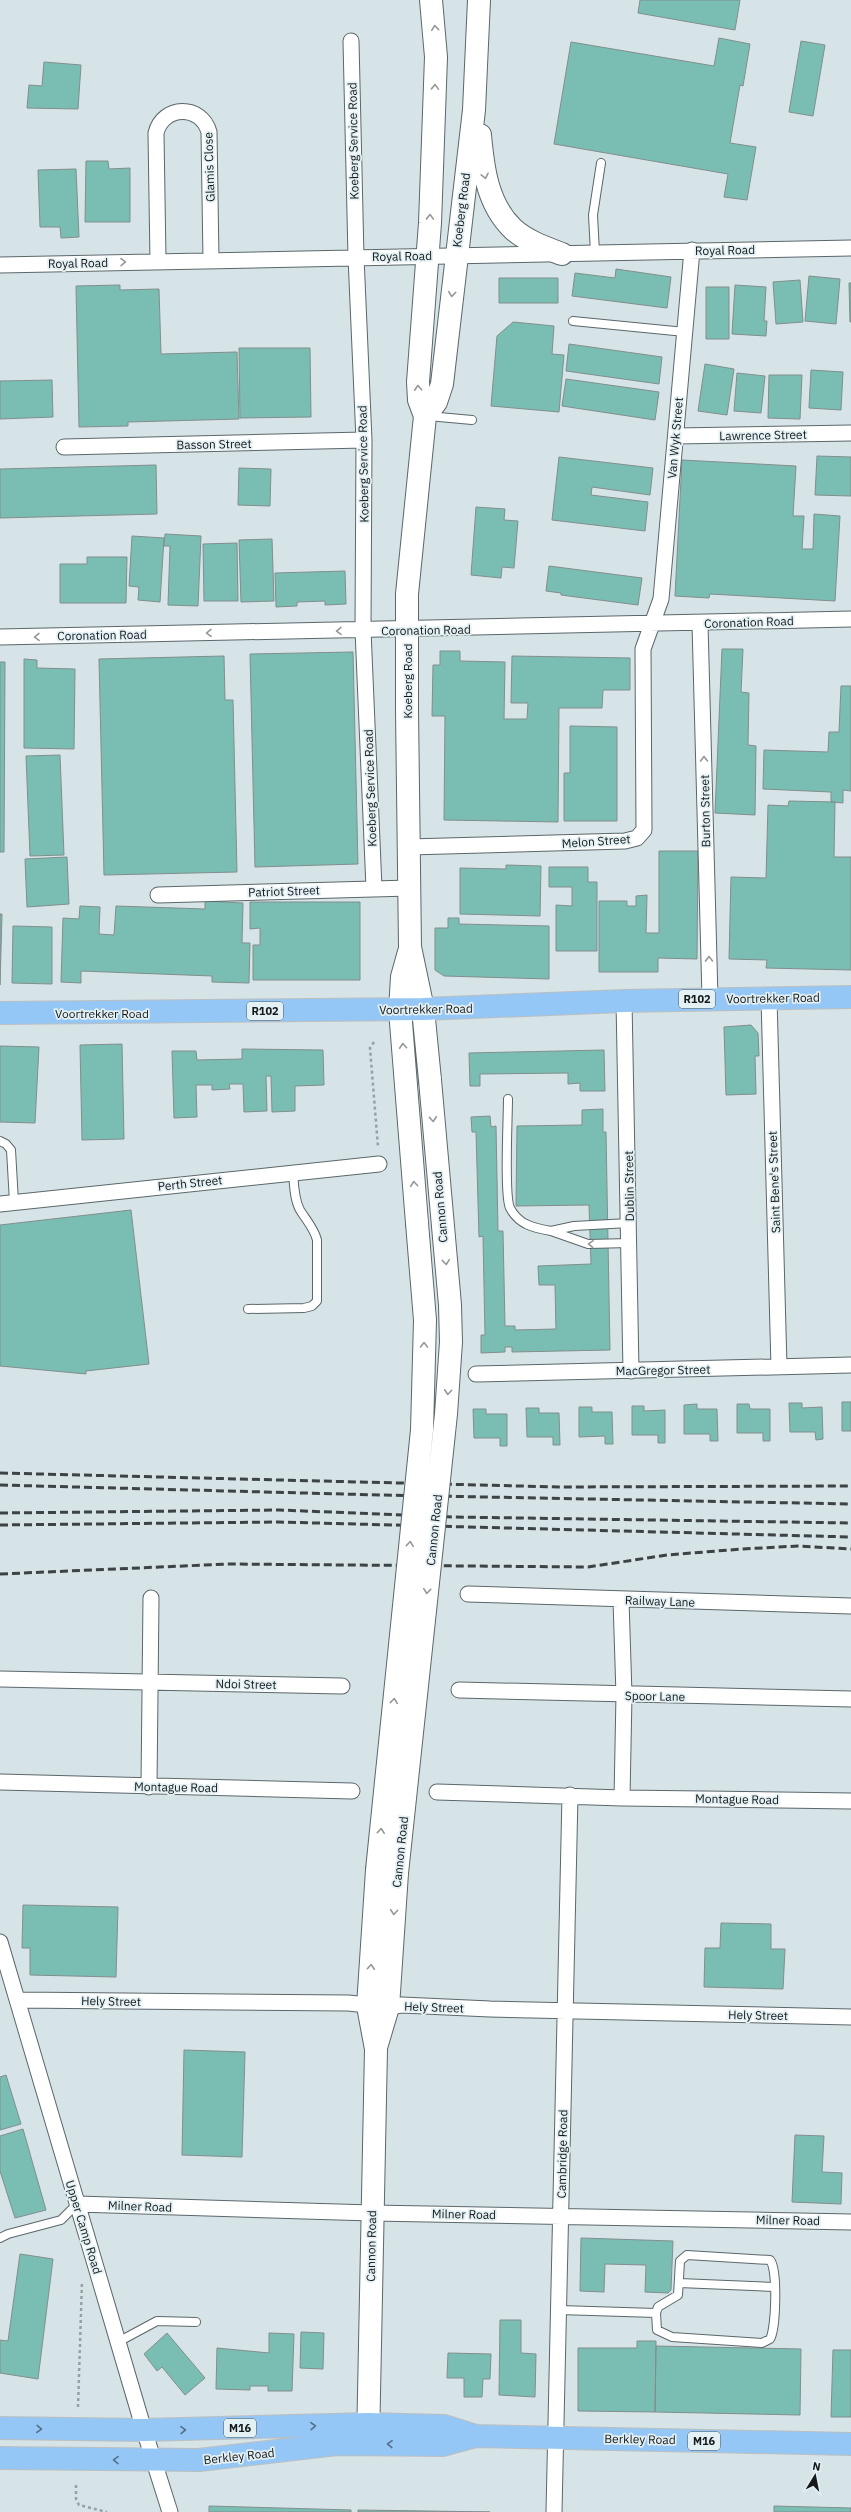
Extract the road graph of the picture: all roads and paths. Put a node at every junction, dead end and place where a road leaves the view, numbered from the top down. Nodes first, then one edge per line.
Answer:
1 (431, 0) edge
2 (479, 0) edge
3 (351, 41) dead end
4 (474, 110) junction
5 (601, 163) dead end
6 (851, 248) edge
7 (692, 250) junction
8 (595, 253) junction
9 (562, 254) junction
10 (427, 256) junction
11 (455, 256) junction
12 (356, 257) junction
13 (211, 260) junction
14 (158, 261) junction
15 (0, 265) edge
16 (573, 321) dead end
17 (685, 332) junction
18 (425, 416) junction
19 (472, 420) dead end
20 (851, 433) edge
21 (676, 436) junction
22 (364, 440) junction
23 (64, 447) dead end
24 (851, 620) edge
25 (700, 624) junction
26 (651, 625) junction
27 (363, 630) junction
28 (406, 630) junction
29 (0, 637) edge
30 (409, 848) junction
31 (374, 888) junction
32 (410, 888) junction
33 (158, 895) dead end
34 (410, 947) junction
35 (851, 997) edge
36 (710, 998) junction
37 (770, 998) junction
38 (624, 1001) junction
39 (424, 1009) junction
40 (400, 1010) junction
41 (0, 1013) edge
42 (374, 1042) dead end
43 (508, 1100) dead end
44 (0, 1141) edge
45 (379, 1157) joint
46 (293, 1172) junction
47 (7, 1203) edge
48 (629, 1223) junction
49 (551, 1231) junction
50 (630, 1243) junction
51 (248, 1309) dead end
52 (851, 1365) edge
53 (779, 1367) junction
54 (631, 1370) junction
55 (476, 1374) dead end
56 (468, 1594) dead end
57 (151, 1598) dead end
58 (621, 1600) junction
59 (851, 1606) edge
60 (0, 1679) edge
61 (150, 1683) junction
62 (342, 1686) dead end
63 (459, 1690) dead end
64 (624, 1695) junction
65 (851, 1699) edge
66 (0, 1782) edge
67 (149, 1787) junction
68 (352, 1791) dead end
69 (436, 1792) dead end
70 (570, 1795) junction
71 (622, 1798) junction
72 (851, 1801) edge
73 (387, 1871) junction
74 (0, 1942) edge
75 (18, 2000) junction
76 (378, 2006) junction
77 (566, 2011) junction
78 (851, 2017) edge
79 (77, 2204) junction
80 (372, 2213) junction
81 (561, 2215) junction
82 (851, 2222) edge
83 (0, 2238) edge
84 (85, 2276) dead end
85 (679, 2283) junction
86 (774, 2287) junction
87 (559, 2310) junction
88 (656, 2313) junction
89 (196, 2322) dead end
90 (118, 2342) junction
91 (78, 2407) dead end
92 (0, 2428) edge
93 (144, 2430) junction
94 (368, 2434) junction
95 (556, 2438) junction
96 (851, 2444) edge
97 (0, 2458) edge
98 (155, 2461) junction
99 (76, 2485) dead end
100 (107, 2512) edge
101 (170, 2512) edge
102 (554, 2512) edge

10 -> 1 main road, Koeberg Road
2 - 4 main road, Koeberg Road
3 - 12 street, Koeberg Service Road
4 -> 9 main road
4 - 11 main road, Koeberg Road
5 - 8 lane
6 - 7 street, Royal Road
7 - 8 street, Royal Road
7 - 17 street, Van Wyk Street
8 - 9 street, Royal Road
9 - 11 street, Royal Road
10 - 11 street, Royal Road
10 - 12 street, Royal Road
18 -> 10 main road, Koeberg Road
11 -> 18 main road, Koeberg Road
12 - 13 street, Royal Road
12 - 22 street, Koeberg Service Road
13 - 14 street, Royal Road
13 - 14 street, Glamis Close
15 -> 14 street, Royal Road
16 - 17 lane
17 - 21 street, Van Wyk Street
18 - 19 lane
18 - 28 main road, Koeberg Road
20 - 21 street, Lawrence Street
21 - 26 street, Van Wyk Street
22 - 23 street, Basson Street
22 - 27 street, Koeberg Service Road
24 - 25 street, Coronation Road
25 - 26 street, Coronation Road
36 -> 25 street, Burton Street
26 - 28 street, Coronation Road
26 - 30 street, Melon Street
27 - 28 street, Coronation Road
27 -> 29 street, Coronation Road
27 - 31 street, Koeberg Service Road
28 - 30 main road, Koeberg Road
30 - 32 main road, Koeberg Road
31 - 32 street, Patriot Street
31 - 33 street, Patriot Street
32 - 34 main road, Koeberg Road
34 - 39 main road, Koeberg Road
34 - 40 main road, Koeberg Road
35 - 37 main road, Voortrekker Road / R102
36 - 37 main road, Voortrekker Road / R102
36 - 38 main road, Voortrekker Road / R102
37 - 53 street, Saint Bene's Street
38 - 39 main road, Voortrekker Road / R102
38 - 48 street, Dublin Street
39 - 40 main road, Voortrekker Road / R102
39 -> 73 main road, Cannon Road, bridge
40 - 41 main road, Voortrekker Road / R102
73 -> 40 main road, Cannon Road, bridge
42 - 45 path
43 - 49 lane
44 - 47 lane
45 - 46 street, Perth Street
46 - 47 street, Perth Street
46 - 51 lane
48 - 49 lane
48 - 50 street, Dublin Street
50 -> 49 lane
50 - 54 street, Dublin Street
52 - 53 street, MacGregor Street
53 - 54 street, MacGregor Street
54 - 55 street, MacGregor Street
56 - 58 street, Railway Lane
57 - 61 street
58 - 59 street, Railway Lane
58 - 64 street
60 - 61 street, Ndoi Street
61 - 62 street, Ndoi Street
61 - 67 street
63 - 64 street, Spoor Lane
64 - 65 street, Spoor Lane
64 - 71 street
66 - 67 street, Montague Road
67 - 68 street, Montague Road
69 - 70 street, Montague Road
70 - 71 street, Montague Road
70 - 77 street, Cambridge Road
71 - 72 street, Montague Road
73 - 76 main road, Cannon Road
74 - 75 street, Upper Camp Road
75 - 76 street, Hely Street
75 - 79 street, Upper Camp Road
76 - 77 street, Hely Street
76 - 80 main road, Cannon Road
77 - 78 street, Hely Street
77 - 81 street, Cambridge Road
79 - 80 street, Milner Road
79 - 83 lane
79 - 90 street, Upper Camp Road
80 - 81 street, Milner Road
80 - 94 main road, Cannon Road
81 - 82 street, Milner Road
81 - 87 street, Cambridge Road
84 - 91 path
85 - 86 lane
85 - 86 lane
85 - 88 lane
86 - 88 lane
87 - 88 lane
87 - 95 street, Cambridge Road
89 - 90 lane
90 - 93 street, Upper Camp Road
92 -> 93 main road, Berkley Road / M16
93 -> 94 main road, Berkley Road / M16
93 - 98 street, Upper Camp Road
94 - 95 main road, Berkley Road / M16
94 - 98 main road, Berkley Road / M16
95 - 96 main road, Berkley Road / M16
95 - 102 street, Cambridge Road
98 -> 97 main road, Berkley Road / M16
98 - 101 street, Upper Camp Road
99 - 100 path

